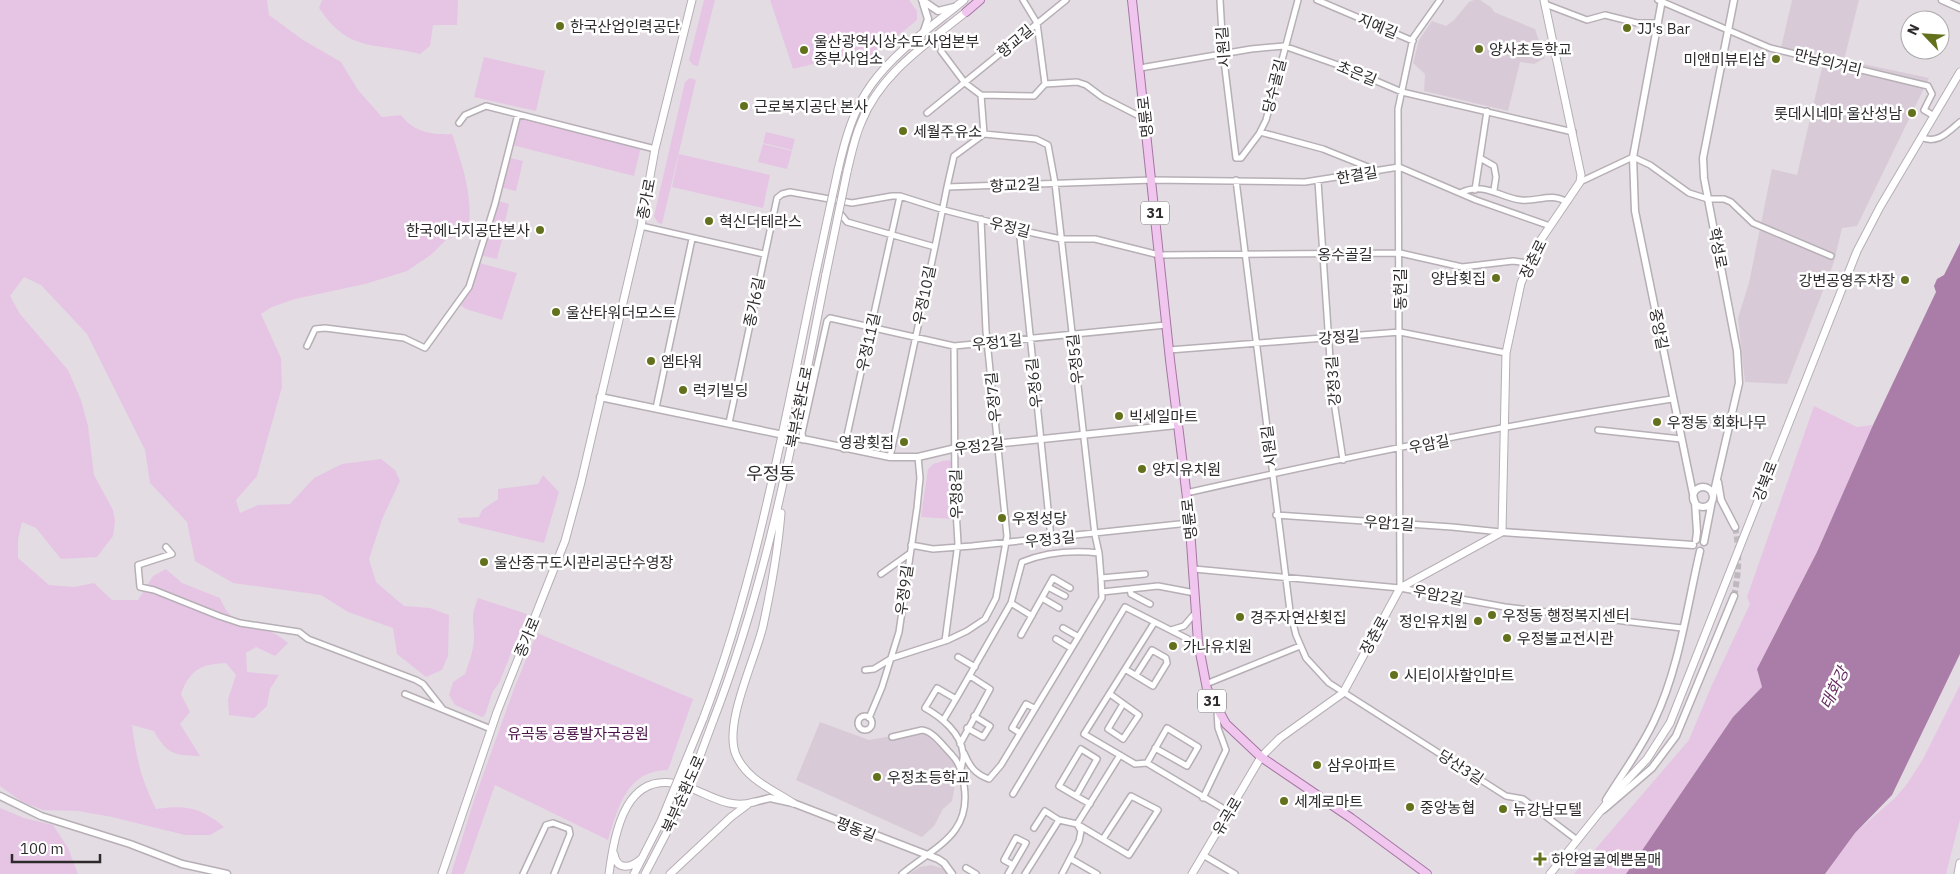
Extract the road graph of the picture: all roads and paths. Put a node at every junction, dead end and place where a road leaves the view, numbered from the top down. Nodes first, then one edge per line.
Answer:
1 (692, 0) edge
2 (921, 0) edge
3 (1022, 0) edge
4 (1066, 0) edge
5 (1132, 0) edge
6 (1220, 0) edge
7 (1298, 0) edge
8 (1317, 0) edge
9 (1440, 0) edge
10 (1734, 0) edge
11 (1942, 0) edge
12 (979, 1) edge
13 (1660, 1) edge
14 (962, 2) edge
15 (1544, 2) edge
16 (1960, 8) edge
17 (966, 12) joint
18 (1037, 23) junction
19 (1658, 23) junction
20 (1728, 30) junction
21 (920, 36) junction
22 (1413, 41) junction
23 (1284, 46) junction
24 (941, 51) dead end
25 (1223, 55) junction
26 (1140, 68) junction
27 (1960, 72) edge
28 (965, 82) junction
29 (1045, 84) junction
30 (1402, 92) junction
31 (981, 95) junction
32 (1487, 111) junction
33 (927, 113) dead end
34 (518, 114) junction
35 (1934, 116) junction
36 (1145, 119) junction
37 (1960, 122) edge
38 (459, 123) dead end
39 (1260, 132) junction
40 (1573, 132) junction
41 (984, 134) junction
42 (1921, 137) junction
43 (656, 149) junction
44 (1234, 154) joint
45 (1480, 158) junction
46 (1633, 158) junction
47 (1399, 167) junction
48 (1378, 172) junction
49 (1152, 180) junction
50 (1236, 180) junction
51 (1318, 181) junction
52 (1580, 182) junction
53 (1055, 183) junction
54 (947, 187) junction
55 (1475, 190) junction
56 (1494, 190) junction
57 (1460, 193) junction
58 (900, 196) junction
59 (1708, 199) junction
60 (838, 201) junction
61 (1567, 202) junction
62 (944, 210) junction
63 (981, 220) junction
64 (640, 226) junction
65 (1550, 226) junction
66 (1019, 228) junction
67 (891, 234) junction
68 (692, 239) junction
69 (1061, 239) junction
70 (935, 247) junction
71 (1400, 253) junction
72 (764, 254) junction
73 (1246, 254) junction
74 (1322, 254) junction
75 (1159, 255) junction
76 (1831, 256) dead end
77 (1528, 263) junction
78 (1166, 325) junction
79 (871, 328) junction
80 (1400, 332) junction
81 (1072, 334) junction
82 (914, 338) junction
83 (1030, 338) junction
84 (1330, 338) junction
85 (988, 343) junction
86 (1256, 343) junction
87 (307, 346) dead end
88 (954, 346) junction
89 (1169, 350) junction
90 (1506, 353) junction
91 (600, 397) junction
92 (1672, 399) junction
93 (656, 408) junction
94 (729, 423) junction
95 (1177, 425) junction
96 (1504, 429) junction
97 (1598, 430) dead end
98 (1083, 434) junction
99 (782, 435) junction
100 (793, 438) junction
101 (1040, 439) junction
102 (1681, 439) junction
103 (803, 440) junction
104 (997, 444) junction
105 (956, 448) junction
106 (844, 449) junction
107 (1400, 450) junction
108 (890, 457) junction
109 (918, 457) junction
110 (1343, 460) junction
111 (1272, 474) junction
112 (1718, 476) junction
113 (1186, 493) junction
114 (782, 494) junction
115 (1712, 494) junction
116 (1694, 500) junction
117 (1721, 500) junction
118 (1276, 515) junction
119 (1189, 523) junction
120 (1400, 524) junction
121 (1735, 527) tunnel mouth
122 (1502, 532) junction
123 (1094, 535) junction
124 (1051, 538) junction
125 (1007, 542) junction
126 (1694, 542) junction
127 (1704, 542) junction
128 (911, 545) junction
129 (166, 547) dead end
130 (958, 547) junction
131 (1700, 551) junction
132 (1099, 552) junction
133 (910, 554) junction
134 (1194, 569) junction
135 (881, 574) dead end
136 (1145, 574) dead end
137 (1101, 578) junction
138 (1286, 579) junction
139 (1048, 588) junction
140 (1070, 588) dead end
141 (1400, 588) junction
142 (1130, 589) junction
143 (1102, 592) junction
144 (1196, 593) junction
145 (1065, 596) dead end
146 (1734, 596) tunnel mouth
147 (1042, 598) junction
148 (1011, 603) junction
149 (1150, 604) dead end
150 (1059, 608) dead end
151 (1196, 611) junction
152 (1032, 616) junction
153 (1154, 623) junction
154 (1062, 628) dead end
155 (1682, 628) junction
156 (1171, 630) junction
157 (1021, 635) dead end
158 (1077, 636) junction
159 (1056, 639) dead end
160 (945, 641) junction
161 (1300, 646) junction
162 (1070, 648) junction
163 (1198, 648) junction
164 (958, 657) dead end
165 (892, 658) junction
166 (975, 667) junction
167 (1125, 668) junction
168 (865, 670) dead end
169 (1136, 675) junction
170 (970, 676) junction
171 (1206, 684) junction
172 (1343, 692) junction
173 (405, 694) dead end
174 (1110, 694) junction
175 (956, 699) junction
176 (1123, 704) junction
177 (442, 708) junction
178 (1034, 708) junction
179 (1217, 711) junction
180 (974, 716) junction
181 (869, 718) dead end
182 (944, 719) junction
183 (967, 728) junction
184 (491, 729) junction
185 (1020, 733) junction
186 (892, 737) dead end
187 (960, 744) junction
188 (1155, 748) junction
189 (964, 753) junction
190 (1120, 755) junction
191 (1261, 757) junction
192 (1147, 763) junction
193 (961, 769) junction
194 (1013, 794) dead end
195 (0, 796) edge
196 (1076, 796) junction
197 (1203, 798) junction
198 (754, 802) junction
199 (793, 803) junction
200 (1090, 804) junction
201 (1228, 812) junction
202 (1596, 816) junction
203 (1059, 820) junction
204 (1077, 824) junction
205 (1034, 828) dead end
206 (1103, 839) junction
207 (1577, 840) junction
208 (614, 849) junction
209 (927, 854) junction
210 (1203, 855) junction
211 (644, 856) junction
212 (1070, 859) junction
213 (1960, 863) edge
214 (1013, 865) junction
215 (966, 868) dead end
216 (227, 874) edge
217 (442, 874) edge
218 (523, 874) edge
219 (554, 874) edge
220 (609, 874) edge
221 (634, 874) edge
222 (645, 874) edge
223 (670, 874) edge
224 (902, 874) edge
225 (952, 874) edge
226 (976, 874) edge
227 (1008, 874) edge
228 (1025, 874) edge
229 (1062, 874) edge
230 (1097, 874) edge
231 (1192, 874) edge
232 (1235, 874) edge
233 (1428, 874) edge
234 (1550, 874) edge
235 (1958, 874) edge

1 - 43 main road, 종가로
2 - 14 street
2 - 21 street
3 - 18 street
4 - 18 street, 향교길
5 - 26 main road, 명륜로 / 31
6 - 25 street, 시원길
7 - 23 street, 당수골길
8 - 22 street, 지예길
9 - 22 street, 동헌길
10 - 20 street, 학성로
11 - 16 street
12 - 17 main road, 북부순환도로
13 - 19 street, 중앙길
13 - 20 street, 만남의거리
14 - 21 main road, 북부순환도로
15 - 19 street
15 - 40 main road
17 - 100 main road, 북부순환도로, bridge
18 - 28 street, 향교길
18 - 29 street
19 - 46 street, 중앙길
20 - 35 street, 만남의거리
20 - 59 street, 학성로
21 - 99 main road, 북부순환도로, bridge
22 - 30 street, 동헌길
23 - 25 street, 초은길
23 - 30 street, 초은길
23 - 39 street, 당수골길
24 - 28 street
25 - 26 street, 초은길
25 - 44 street, 시원길
26 - 36 main road, 명륜로 / 31
27 - 35 main road, 강북로
28 - 31 street
28 - 33 street, 향교길
29 - 31 street
29 - 36 street
30 - 32 street, 초은길
30 - 47 street, 동헌길
31 - 41 street
32 - 40 street, 초은길
32 - 45 street
34 - 38 street
34 - 43 street
34 - 87 street
35 - 42 main road, 강북로
36 - 49 main road, 명륜로 / 31
37 - 42 street
39 - 44 street, 당수골길
39 - 48 street
40 - 52 main road
41 - 53 street, 우정5길
41 - 54 street
42 - 202 main road, 강북로
43 - 64 main road, 종가로
45 - 55 street
45 - 56 street
46 - 52 street
46 - 59 street
46 - 92 street, 중앙길
47 - 48 street, 한결길
47 - 57 street, 한결길
47 - 71 street, 동헌길
48 - 51 street, 한결길
49 - 50 street, 한결길
49 - 53 street, 향교2길
49 - 75 main road, 명륜로 / 31
50 - 51 street, 한결길
50 - 73 street, 시원길
51 - 74 street, 강정3길
52 - 61 main road, 장춘로
53 - 54 street, 향교2길
53 - 69 street, 우정5길
54 - 62 street
55 - 56 street
55 - 57 street
56 - 61 street
57 - 65 street, 한결길
58 - 60 street
58 - 62 street, 우정길
58 - 67 street
59 - 76 street
59 - 112 street, 학성로
60 - 67 street, 우정10길
60 - 72 street, 종가6길
61 - 65 main road, 장춘로
62 - 63 street, 우정길
62 - 70 street
63 - 66 street, 우정길
63 - 85 street, 우정7길
64 - 68 street
64 - 91 main road, 종가로
65 - 77 main road, 장춘로
66 - 69 street, 우정길
66 - 83 street, 우정6길
67 - 70 street, 우정10길
67 - 79 street, 우정11길
68 - 72 street
68 - 93 street
69 - 75 street, 우정길
69 - 81 street, 우정5길
70 - 82 street, 우정10길
71 - 74 street, 옹수골길
71 - 77 street, 옹수골길
71 - 80 street, 동헌길
72 - 94 street, 종가6길
73 - 74 street, 옹수골길
73 - 75 street, 옹수골길
73 - 86 street, 시원길
74 - 84 street, 강정3길
75 - 78 main road, 명륜로 / 31
77 - 90 main road, 장춘로
78 - 81 street, 우정1길
78 - 89 main road, 명륜로 / 31
79 - 82 street, 우정1길
79 - 103 street, 우정1길
79 - 106 street, 우정11길
80 - 84 street, 강정길
80 - 90 street, 강정길
80 - 107 street, 동헌길
81 - 83 street, 우정1길
81 - 98 street, 우정5길
82 - 88 street, 우정1길
82 - 108 street, 우정10길
83 - 85 street, 우정1길
83 - 101 street, 우정6길
84 - 86 street, 강정길
84 - 110 street, 강정3길
85 - 88 street, 우정1길
85 - 104 street, 우정7길
86 - 89 street, 강정길
86 - 111 street, 시원길
88 - 105 street, 우정8길
89 - 95 main road, 명륜로 / 31
90 - 96 main road, 장춘로
91 - 93 street
91 - 184 main road, 종가로
92 - 96 street, 우암길
92 - 102 street, 중앙길
93 - 94 street
94 - 99 street
95 - 98 street, 우정2길
95 - 113 main road, 명륜로 / 31
96 - 107 street, 우암길
96 - 122 main road, 장춘로
97 - 102 street
98 - 101 street, 우정2길
98 - 123 street, 우정5길
99 - 100 street, 우정2길
99 - 211 main road, 북부순환도로, bridge
100 - 103 street, 우정2길
100 - 114 main road, 북부순환도로
101 - 104 street, 우정2길
101 - 124 street, 우정6길
102 - 116 street, 중앙길
103 - 106 street, 우정2길
104 - 105 street, 우정2길
104 - 125 street, 우정7길
105 - 109 street, 우정2길
105 - 130 street, 우정8길
106 - 108 street, 우정2길
107 - 110 street, 우암길
107 - 120 street, 동헌길
108 - 109 street, 우정2길
109 - 128 street, 우정9길
110 - 111 street, 우암길
111 - 113 street, 우암길
111 - 118 street, 시원길
112 - 115 street, 학성로
112 - 117 street
113 - 119 main road, 명륜로 / 31
114 - 199 main road
114 - 222 main road, 북부순환도로, bridge
115 - 116 street
115 - 116 street
115 - 117 street
115 - 127 street, 학성로
116 - 126 street, 중앙길
117 - 121 street
118 - 120 street, 우암1길
118 - 138 street, 시원길
119 - 123 street, 우정3길
119 - 134 main road, 명륜로 / 31
120 - 122 street, 우암1길
120 - 141 street, 동헌길
122 - 126 street
122 - 141 main road
123 - 124 street, 우정3길
123 - 132 street, 우정5길
124 - 125 street, 우정3길
125 - 130 street, 우정3길
125 - 160 street, 우정7길
126 - 127 street
126 - 131 street
127 - 131 street, 학성로
128 - 130 street, 우정3길
128 - 133 street, 우정9길
129 - 177 street
130 - 160 street, 우정8길
131 - 155 street, 학성로
132 - 137 street, 우정5길
132 - 148 street
133 - 135 street
133 - 165 street, 우정9길
134 - 138 street, 우암2길
134 - 144 main road, 명륜로 / 31
136 - 137 street
137 - 143 street, 우정5길
138 - 141 street, 우암2길
138 - 161 street, 시원길
139 - 140 street
139 - 145 street
139 - 147 street
141 - 155 street, 우암2길
141 - 172 main road, 장춘로
142 - 143 street
142 - 144 street
142 - 149 street
143 - 158 street
144 - 151 main road, 명륜로 / 31
146 - 202 street
147 - 150 street
147 - 152 street
148 - 152 street
148 - 166 street
151 - 156 street
151 - 163 main road, 명륜로 / 31
152 - 157 street
153 - 156 street
153 - 167 street
153 - 194 street
154 - 158 street
155 - 202 street, 학성로
156 - 163 street
158 - 162 street
159 - 162 street
160 - 165 street, 우정7길
161 - 171 street
161 - 172 street, 시원길
162 - 178 street
163 - 171 main road, 명륜로 / 31
164 - 166 street
165 - 168 street, 우정7길
165 - 181 street, 우정9길
166 - 170 street
167 - 169 street
167 - 174 street
169 - 169 street
170 - 175 street
170 - 180 street
171 - 179 main road, 명륜로 / 31
172 - 191 main road, 장춘로
172 - 207 street, 당산3길
173 - 177 street
174 - 176 street
174 - 190 street
175 - 182 street
175 - 182 street
176 - 176 street
177 - 184 street
178 - 185 street
178 - 185 street
179 - 191 main road, 명륜로 / 31
179 - 197 street
180 - 183 street
180 - 183 street
182 - 187 street
183 - 187 street
184 - 217 main road, 종가로
185 - 189 street
186 - 193 street
187 - 189 street
188 - 188 street
188 - 192 street
189 - 193 street
190 - 192 street
190 - 200 street
191 - 201 main road, 유곡로
191 - 233 main road, 명륜로 / 31
192 - 197 street
193 - 209 street
195 - 216 street
196 - 196 street
196 - 200 street
197 - 201 street
198 - 199 street, 평동길
198 - 208 main road
198 - 223 main road
199 - 209 street, 평동길
200 - 204 street
201 - 210 main road, 유곡로
202 - 207 main road, 강북로
203 - 204 street
203 - 205 street
203 - 228 street
204 - 206 street
204 - 212 street
206 - 206 street
207 - 234 main road, 강북로
208 - 211 main road
208 - 220 main road
209 - 224 street
209 - 225 street, 평동길
210 - 231 main road, 유곡로
210 - 232 street
211 - 221 main road, 북부순환도로
212 - 229 street
212 - 230 street
213 - 235 main road
214 - 214 street
214 - 227 street
215 - 226 street
218 - 219 street

